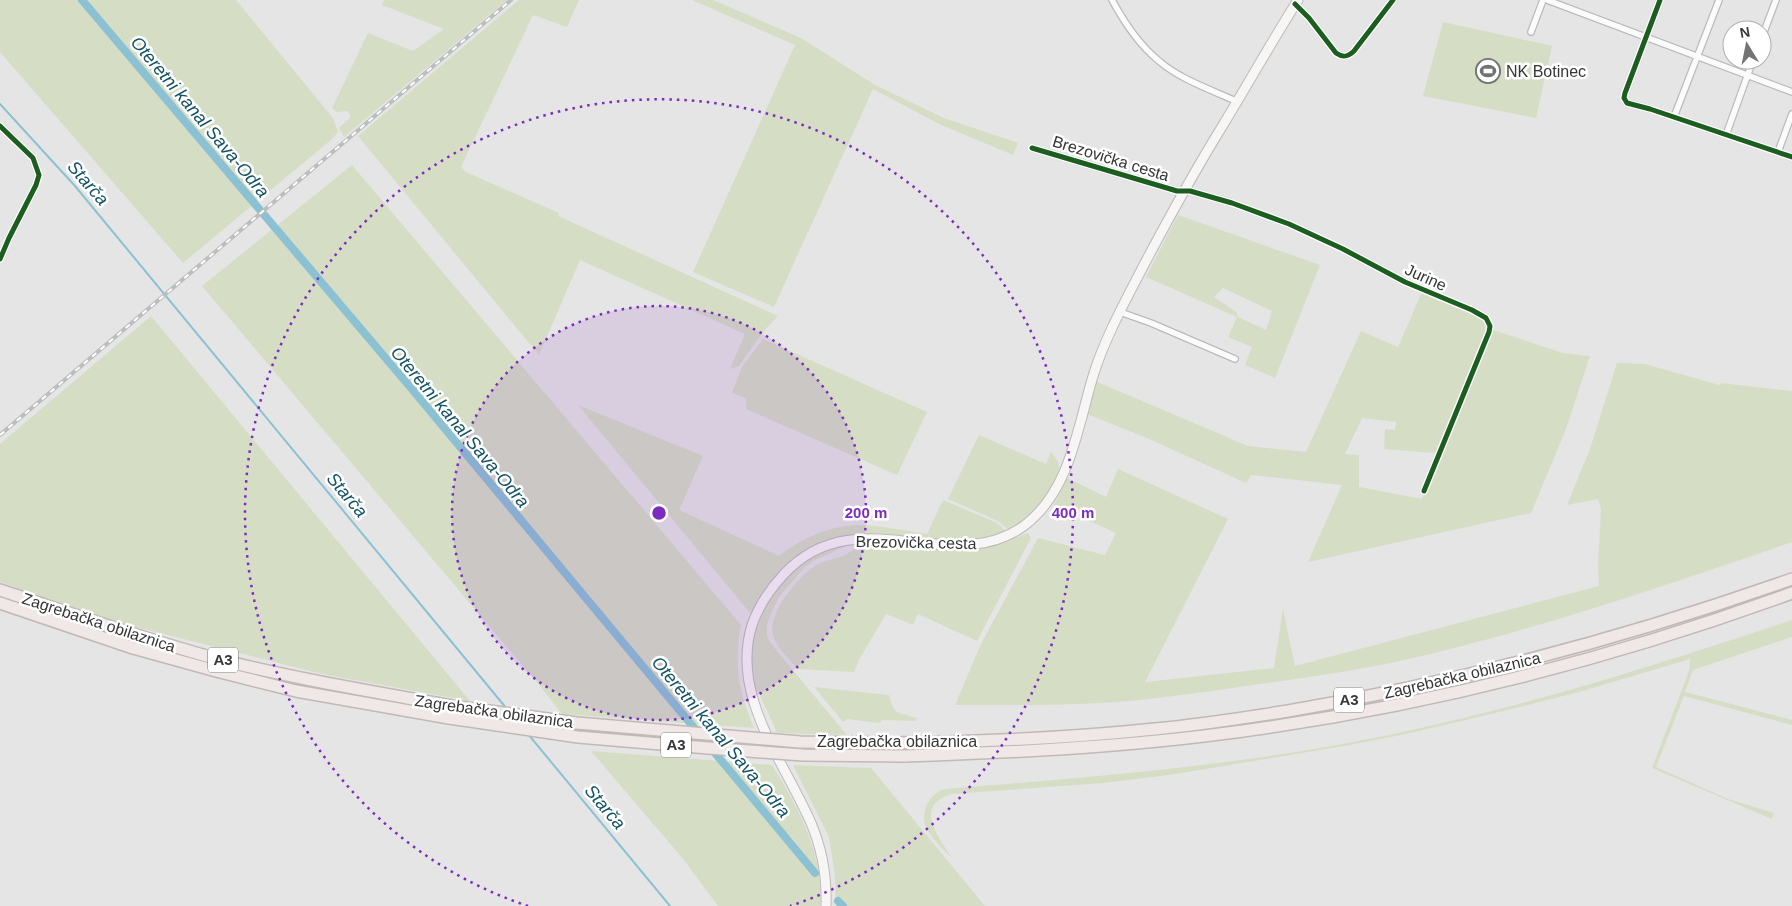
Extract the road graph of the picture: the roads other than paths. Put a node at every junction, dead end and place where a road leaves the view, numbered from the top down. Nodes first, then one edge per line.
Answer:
1 (1112, 0) edge
2 (1393, 0) edge
3 (1543, 0) edge
4 (1547, 0) edge
5 (1660, 0) edge
6 (1719, 0) edge
7 (1776, 0) edge
8 (1297, 2) edge
9 (1768, 20) edge
10 (1531, 32) dead end
11 (1646, 38) junction
12 (1697, 56) junction
13 (1750, 70) edge
14 (1748, 75) junction
15 (1792, 92) edge
16 (1238, 102) junction
17 (1792, 114) edge
18 (1674, 118) junction
19 (0, 126) edge
20 (1726, 135) junction
21 (1032, 148) dead end
22 (1778, 152) junction
23 (1792, 157) edge
24 (1183, 191) junction
25 (0, 259) edge
26 (1120, 312) junction
27 (1235, 359) dead end
28 (1424, 491) dead end
29 (1792, 579) edge
30 (0, 590) edge
31 (1792, 593) edge
32 (0, 603) edge
33 (826, 906) edge

1 - 16 street
2 - 8 street, Brezovička cesta
3 - 10 street
4 - 11 street
5 - 11 street
6 - 12 street
7 - 9 street
8 - 16 main road, Brezovička cesta
11 - 12 street
11 - 18 street
12 - 14 street
12 - 18 street
13 - 14 street
14 - 15 street
14 - 20 street
16 - 24 main road, Brezovička cesta
17 - 22 street
18 - 20 street
19 - 25 street
20 - 22 street
21 - 24 street, Brezovička cesta
22 - 23 street
24 - 26 main road, Brezovička cesta
24 - 28 street, Jurine
26 - 27 street
26 - 33 main road, Brezovička cesta
29 - 30 highway, Zagrebačka obilaznica / A3, bridge
31 - 32 highway, Zagrebačka obilaznica / A3, bridge

